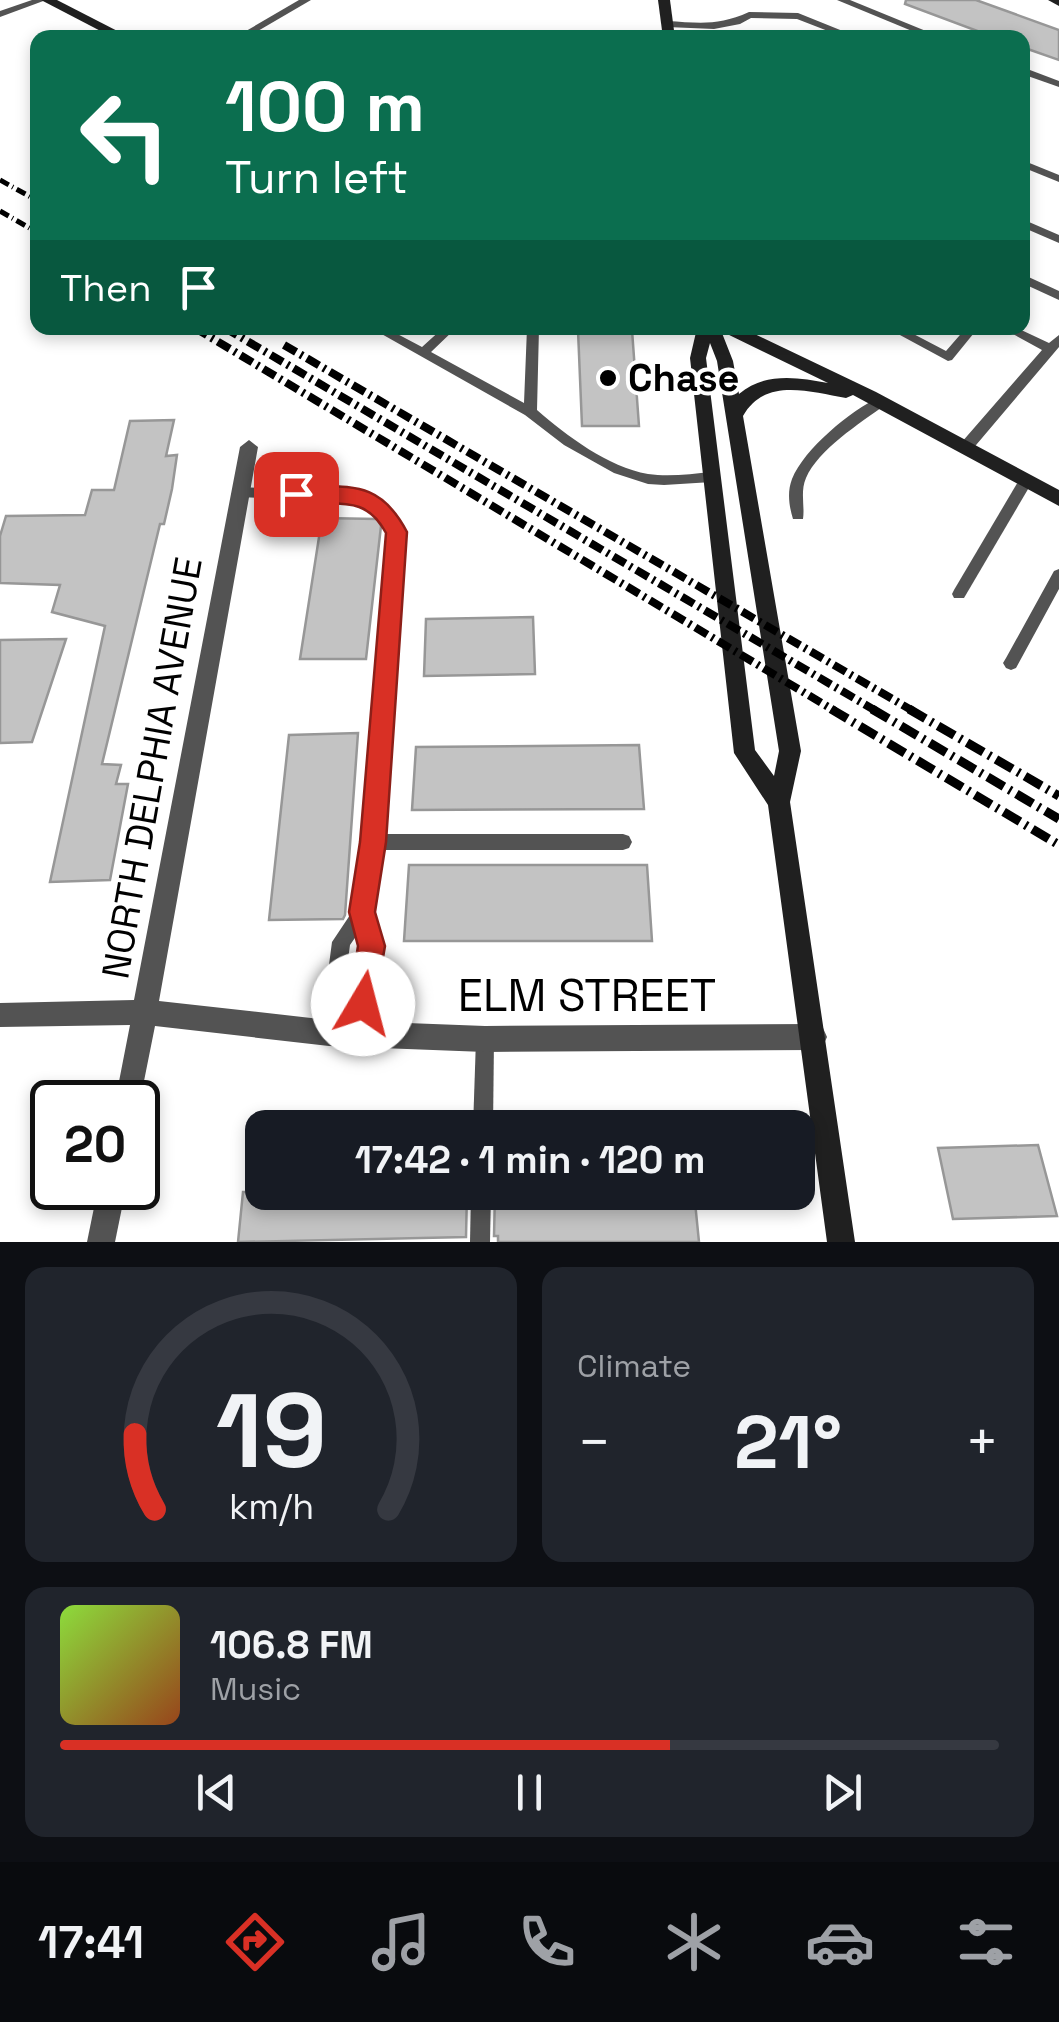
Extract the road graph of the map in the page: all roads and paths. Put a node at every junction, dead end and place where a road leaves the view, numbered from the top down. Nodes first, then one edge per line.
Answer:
1 (44, 0) edge
2 (306, 0) edge
3 (664, 0) edge
4 (842, 0) edge
5 (0, 14) edge
6 (108, 30) edge
7 (252, 30) edge
8 (668, 30) edge
9 (677, 30) edge
10 (835, 30) edge
11 (919, 30) edge
12 (1030, 73) edge
13 (1059, 84) edge
14 (1030, 166) edge
15 (1059, 178) edge
16 (1030, 225) edge
17 (1059, 238) edge
18 (1030, 282) edge
19 (1059, 296) edge
20 (389, 335) edge
21 (442, 335) edge
22 (533, 335) edge
23 (706, 335) edge
24 (712, 335) edge
25 (744, 335) edge
26 (907, 335) edge
27 (966, 335) edge
28 (1028, 335) edge
29 (1054, 344) edge
30 (423, 353) junction
31 (875, 399) junction
32 (530, 412) junction
33 (734, 416) junction
34 (248, 447) dead end
35 (966, 447) junction
36 (712, 477) junction
37 (1027, 479) junction
38 (240, 492) junction
39 (1059, 499) edge
40 (798, 515) dead end
41 (1059, 575) edge
42 (959, 594) dead end
43 (1011, 663) dead end
44 (779, 802) junction
45 (373, 842) junction
46 (624, 842) dead end
47 (362, 912) junction
48 (145, 1012) junction
49 (0, 1015) edge
50 (328, 1033) junction
51 (358, 1034) junction
52 (814, 1036) junction
53 (486, 1039) junction
54 (132, 1080) edge
55 (484, 1110) edge
56 (108, 1210) edge
57 (481, 1210) edge
58 (101, 1242) edge
59 (480, 1242) edge
60 (841, 1242) edge

1 - 5 lane
1 - 6 street
2 - 7 lane
3 - 8 street
4 - 11 lane
9 - 10 lane
12 - 13 lane
14 - 15 lane
16 - 17 lane
18 - 19 lane
20 - 30 lane
21 - 30 lane
22 - 32 lane
23 - 36 street
24 - 33 street
25 - 31 street
26 - 27 lane
28 - 29 lane
29 - 35 lane
30 - 32 lane
31 - 33 street
31 - 35 street
31 - 40 lane
32 - 36 lane
33 - 44 street
34 - 38 street, NORTH DELPHIA AVENUE
35 - 37 street
36 - 44 street
37 - 39 street
37 - 42 lane
38 - 45 lane
38 - 48 street, NORTH DELPHIA AVENUE
41 - 43 lane
44 - 52 street
45 - 46 lane
45 - 47 lane
47 - 50 lane
47 - 51 lane
48 - 49 street, ELM STREET
48 - 50 street, ELM STREET
48 - 54 street, NORTH DELPHIA AVENUE
50 - 51 street, ELM STREET
51 - 53 street, ELM STREET
52 - 53 street, ELM STREET
52 - 60 street
53 - 55 lane
56 - 58 street
57 - 59 lane

